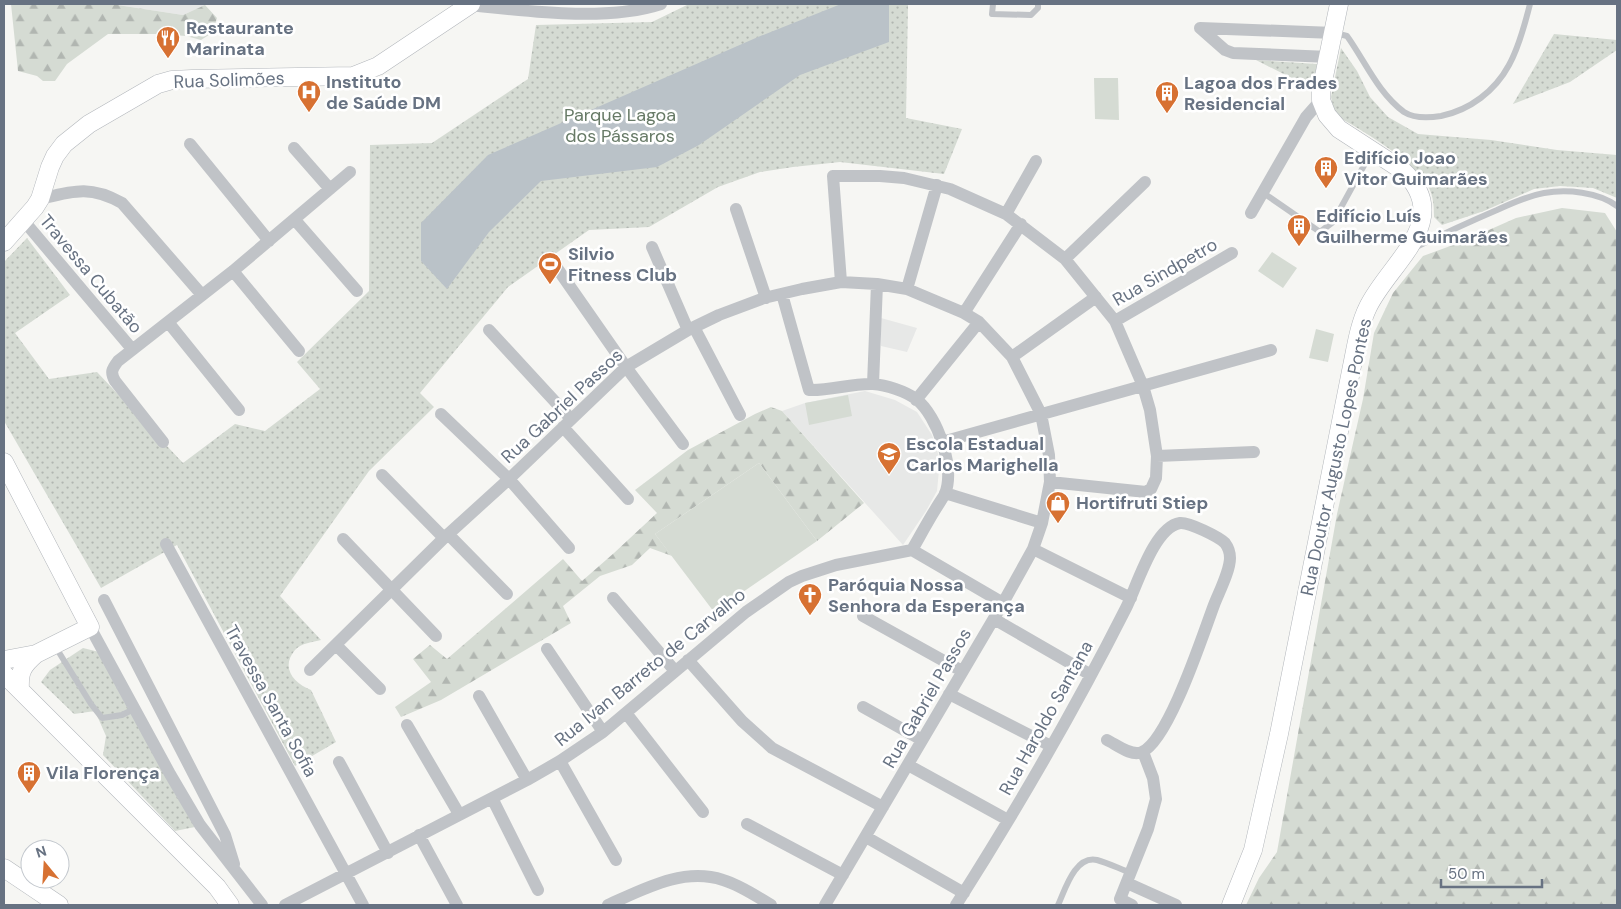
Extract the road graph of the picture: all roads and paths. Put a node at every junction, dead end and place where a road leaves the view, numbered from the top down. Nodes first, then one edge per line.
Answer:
1 (470, 4) edge
2 (661, 4) edge
3 (993, 4) edge
4 (1038, 4) edge
5 (1339, 4) edge
6 (1530, 4) edge
7 (603, 8) edge
8 (1334, 33) junction
9 (1329, 57) junction
10 (1321, 100) junction
11 (190, 144) dead end
12 (294, 148) dead end
13 (1370, 156) junction
14 (1036, 161) dead end
15 (350, 172) dead end
16 (1145, 182) dead end
17 (937, 185) junction
18 (330, 189) junction
19 (1261, 192) junction
20 (40, 199) junction
21 (1617, 206) edge
22 (736, 209) dead end
23 (1251, 212) dead end
24 (1006, 214) junction
25 (295, 220) junction
26 (24, 221) junction
27 (1021, 224) junction
28 (269, 241) junction
29 (4, 242) edge
30 (652, 247) dead end
31 (1408, 251) junction
32 (1232, 253) dead end
33 (1065, 259) junction
34 (557, 268) dead end
35 (233, 271) junction
36 (841, 282) junction
37 (877, 284) junction
38 (906, 289) junction
39 (357, 291) dead end
40 (782, 294) junction
41 (202, 295) junction
42 (1096, 296) junction
43 (766, 298) junction
44 (964, 313) junction
45 (1115, 321) junction
46 (168, 322) junction
47 (979, 322) junction
48 (691, 328) junction
49 (489, 330) dead end
50 (132, 349) junction
51 (299, 350) dead end
52 (1271, 350) dead end
53 (1012, 357) junction
54 (626, 367) junction
55 (873, 384) junction
56 (1143, 386) junction
57 (916, 400) junction
58 (239, 410) dead end
59 (440, 414) dead end
60 (1041, 414) junction
61 (740, 415) dead end
62 (567, 423) junction
63 (163, 442) dead end
64 (942, 442) junction
65 (683, 444) dead end
66 (1254, 452) dead end
67 (1157, 456) junction
68 (4, 462) edge
69 (382, 475) dead end
70 (509, 479) junction
71 (1050, 482) junction
72 (945, 493) junction
73 (628, 499) dead end
74 (1042, 523) junction
75 (446, 536) junction
76 (343, 539) dead end
77 (166, 544) dead end
78 (569, 548) dead end
79 (1033, 549) junction
80 (912, 550) junction
81 (392, 590) junction
82 (507, 594) dead end
83 (614, 598) dead end
84 (1131, 598) junction
85 (104, 600) dead end
86 (1003, 604) junction
87 (863, 616) dead end
88 (994, 619) junction
89 (90, 627) junction
90 (436, 636) dead end
91 (54, 645) junction
92 (336, 645) junction
93 (547, 649) dead end
94 (36, 654) junction
95 (4, 660) edge
96 (688, 660) junction
97 (310, 670) dead end
98 (676, 671) junction
99 (962, 671) junction
100 (4, 674) edge
101 (1091, 675) junction
102 (380, 689) dead end
103 (20, 690) junction
104 (949, 694) junction
105 (479, 696) dead end
106 (864, 707) dead end
107 (134, 709) junction
108 (626, 713) junction
109 (407, 725) dead end
110 (604, 732) junction
111 (922, 740) junction
112 (1107, 740) dead end
113 (1051, 746) junction
114 (1143, 752) junction
115 (560, 761) junction
116 (339, 762) dead end
117 (908, 765) junction
118 (528, 780) junction
119 (492, 798) junction
120 (883, 807) junction
121 (703, 812) dead end
122 (459, 814) junction
123 (1008, 820) junction
124 (747, 824) dead end
125 (419, 836) junction
126 (866, 837) junction
127 (388, 853) junction
128 (616, 860) dead end
129 (4, 868) edge
130 (237, 873) junction
131 (346, 875) junction
132 (843, 875) junction
133 (1129, 878) junction
134 (538, 890) dead end
135 (964, 893) junction
136 (60, 905) edge
137 (230, 905) edge
138 (262, 905) edge
139 (286, 905) edge
140 (363, 905) edge
141 (457, 905) edge
142 (608, 905) edge
143 (771, 905) edge
144 (825, 905) edge
145 (956, 905) edge
146 (1058, 905) edge
147 (1132, 905) edge
148 (1174, 905) edge
149 (1232, 905) edge

1 - 7 street, Rua Solimões
1 - 20 street, Rua Solimões
2 - 7 street, Rua Solimões
3 - 4 lane
5 - 8 street
6 - 8 lane
8 - 9 street
8 - 9 street
9 - 10 street
10 - 13 street, Rua Doutor Augusto Lopes Pontes
10 - 19 street
11 - 28 street
12 - 18 street
13 - 19 lane
13 - 31 street, Rua Doutor Augusto Lopes Pontes
14 - 24 street
15 - 18 street
16 - 33 street
17 - 24 street
17 - 36 street
17 - 38 street
18 - 25 street
19 - 23 street
20 - 26 street, Rua Solimões
20 - 41 street
21 - 31 lane
22 - 43 street
24 - 27 street
25 - 28 street
25 - 39 street
26 - 29 street, Rua Solimões
26 - 50 street, Travessa Cubatão
27 - 33 street
27 - 44 street
28 - 35 street
30 - 48 street
31 - 149 street, Rua Doutor Augusto Lopes Pontes
32 - 45 street, Rua Sindpetro
33 - 42 street
34 - 54 street
35 - 41 street
35 - 51 street
36 - 37 street, Rua Gabriel Passos
36 - 40 street, Rua Gabriel Passos
37 - 38 street, Rua Gabriel Passos
37 - 55 street
38 - 44 street, Rua Gabriel Passos
40 - 43 street, Rua Gabriel Passos
40 - 55 street
41 - 46 street
42 - 45 street
42 - 53 street
43 - 48 street, Rua Gabriel Passos
44 - 47 street, Rua Gabriel Passos
45 - 56 street
46 - 50 street
46 - 58 street
47 - 53 street, Rua Gabriel Passos
47 - 57 street
48 - 54 street, Rua Gabriel Passos
48 - 61 street
49 - 62 street
50 - 63 street
52 - 56 street
53 - 60 street, Rua Gabriel Passos
54 - 62 street, Rua Gabriel Passos
54 - 65 street
55 - 57 street
56 - 60 street
56 - 67 street
57 - 64 street
59 - 70 street
60 - 64 street
60 - 71 street, Rua Gabriel Passos
62 - 70 street, Rua Gabriel Passos
62 - 73 street
64 - 72 street
66 - 67 street
67 - 71 street
68 - 89 street
69 - 75 street
70 - 75 street, Rua Gabriel Passos
70 - 78 street
71 - 74 street, Rua Gabriel Passos
72 - 74 street
72 - 80 street
74 - 79 street, Rua Gabriel Passos
75 - 81 street, Rua Gabriel Passos
75 - 82 street
76 - 81 street
77 - 131 street, Travessa Santa Sofia
79 - 84 street
79 - 86 street, Rua Gabriel Passos
80 - 86 street
80 - 96 street, Rua Ivan Barreto de Carvalho
81 - 90 street
81 - 92 street, Rua Gabriel Passos
83 - 98 street
84 - 101 street, Rua Haroldo Santana
84 - 114 street, Rua Haroldo Santana
85 - 130 street
86 - 88 street, Rua Gabriel Passos
87 - 99 street
88 - 99 street, Rua Gabriel Passos
88 - 101 street
89 - 91 street
89 - 107 street
91 - 94 street
91 - 107 lane
92 - 97 street, Rua Gabriel Passos
92 - 102 street
93 - 110 street
94 - 95 street
94 - 103 street
96 - 98 street, Rua Ivan Barreto de Carvalho
96 - 120 street
98 - 108 street, Rua Ivan Barreto de Carvalho
99 - 104 street, Rua Gabriel Passos
100 - 103 street
101 - 113 street, Rua Haroldo Santana
103 - 137 street
104 - 111 street, Rua Gabriel Passos
104 - 113 street
105 - 118 street
106 - 111 street
107 - 130 street
108 - 110 street, Rua Ivan Barreto de Carvalho
108 - 121 street
109 - 122 street
110 - 115 street, Rua Ivan Barreto de Carvalho
111 - 117 street, Rua Gabriel Passos
112 - 114 street
113 - 123 street, Rua Haroldo Santana
114 - 133 street
115 - 118 street, Rua Ivan Barreto de Carvalho
115 - 128 street
116 - 127 street
117 - 120 street, Rua Gabriel Passos
117 - 123 street
118 - 119 street, Rua Ivan Barreto de Carvalho
119 - 122 street, Rua Ivan Barreto de Carvalho
119 - 134 street
120 - 126 street, Rua Gabriel Passos
122 - 125 street, Rua Ivan Barreto de Carvalho
123 - 135 street, Rua Haroldo Santana
124 - 132 street
125 - 127 street, Rua Ivan Barreto de Carvalho
125 - 141 street
126 - 132 street, Rua Gabriel Passos
126 - 135 street
127 - 131 street, Rua Ivan Barreto de Carvalho
129 - 136 street
130 - 138 street
131 - 139 street, Rua Ivan Barreto de Carvalho
131 - 140 street, Travessa Santa Sofia
132 - 144 street, Rua Gabriel Passos
133 - 146 lane
133 - 147 street
133 - 148 street
135 - 145 street, Rua Haroldo Santana
142 - 143 street

